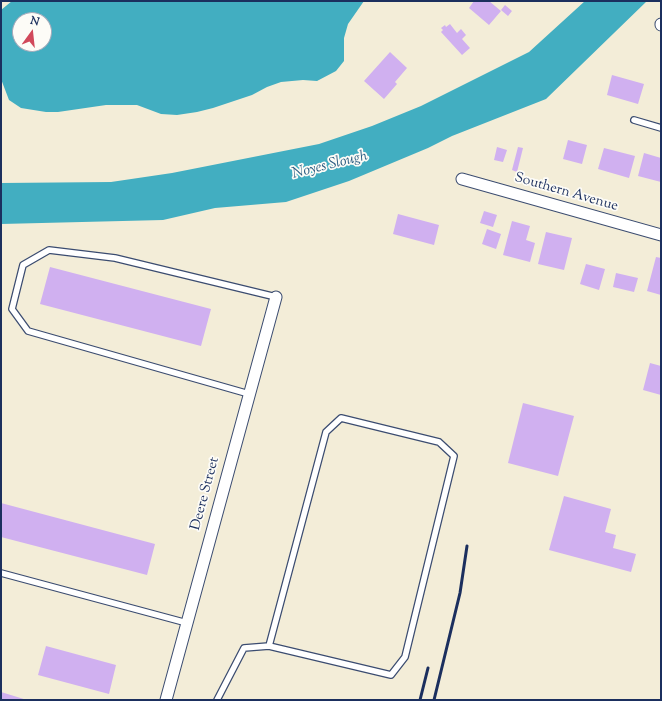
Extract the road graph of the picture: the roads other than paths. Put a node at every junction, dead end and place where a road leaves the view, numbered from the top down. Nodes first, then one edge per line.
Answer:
1 (634, 120) dead end
2 (661, 128) edge
3 (462, 179) dead end
4 (661, 235) edge
5 (276, 297) joint
6 (249, 394) junction
7 (1, 573) edge
8 (187, 623) junction
9 (269, 646) junction
10 (166, 700) edge
11 (217, 700) edge

1 - 2 lane
3 - 4 street, Southern Avenue
5 - 6 street, Deere Street
5 - 6 lane
6 - 8 street, Deere Street
7 - 8 lane
8 - 10 street, Deere Street
9 - 9 lane
9 - 11 lane

